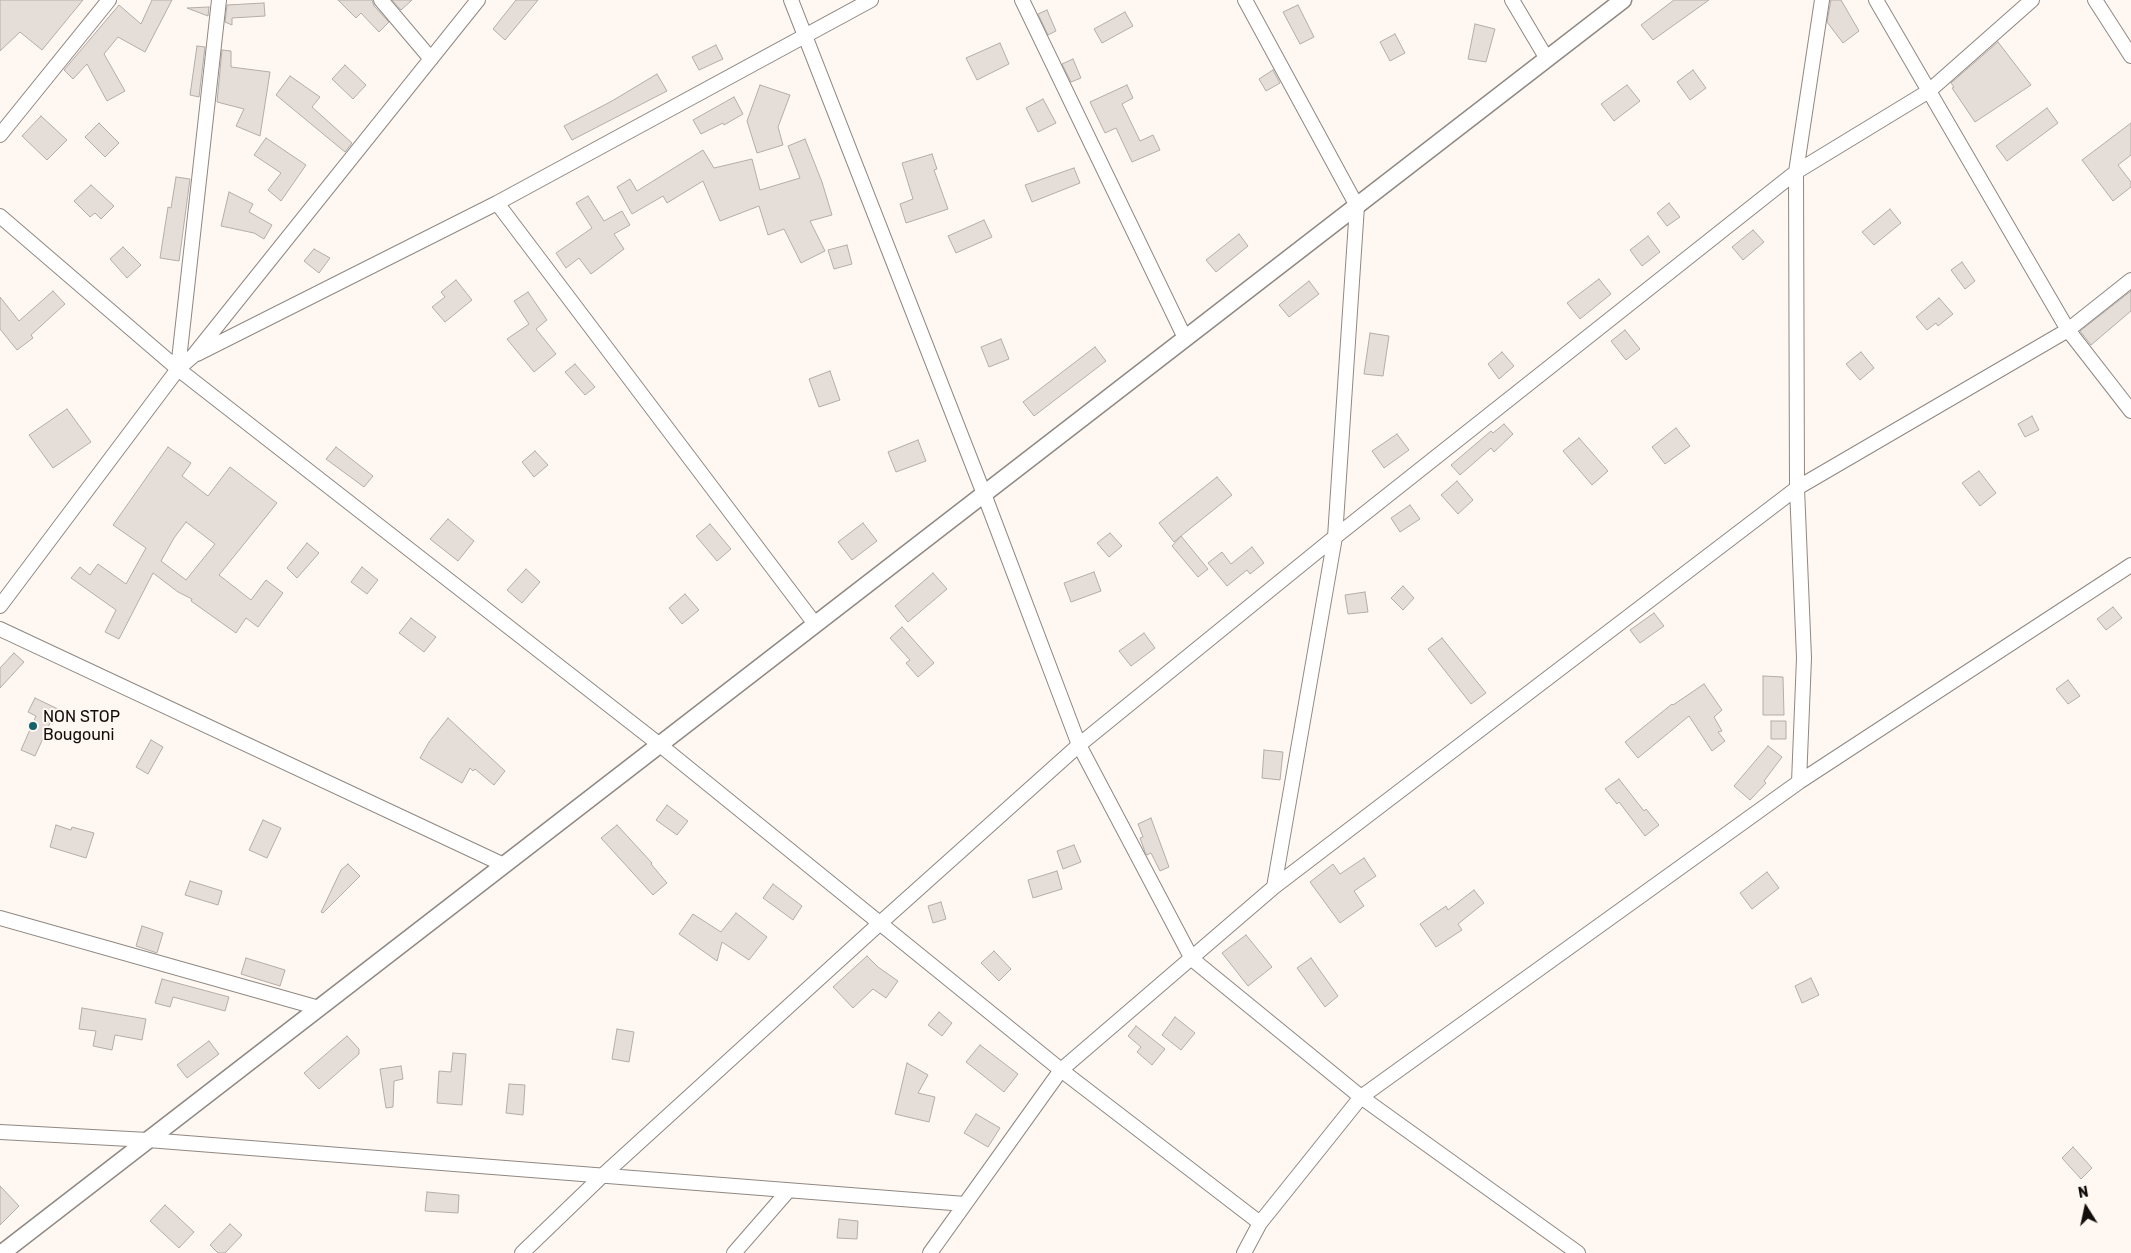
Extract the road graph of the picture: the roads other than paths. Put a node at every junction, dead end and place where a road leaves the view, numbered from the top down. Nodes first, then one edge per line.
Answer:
1 (109, 0) edge
2 (219, 0) edge
3 (381, 0) edge
4 (478, 0) edge
5 (790, 0) edge
6 (871, 0) edge
7 (1022, 0) edge
8 (1245, 0) edge
9 (1512, 0) edge
10 (1623, 0) edge
11 (1822, 0) edge
12 (1876, 0) edge
13 (2032, 0) edge
14 (2094, 0) edge
15 (805, 36) junction
16 (2131, 56) edge
17 (431, 59) junction
18 (1547, 59) junction
19 (1929, 91) junction
20 (0, 135) edge
21 (1796, 172) junction
22 (497, 203) junction
23 (1356, 206) junction
24 (0, 216) edge
25 (2131, 280) edge
26 (2068, 330) junction
27 (1185, 338) junction
28 (193, 356) junction
29 (178, 369) junction
30 (2131, 411) edge
31 (1797, 488) junction
32 (984, 494) junction
33 (1335, 537) junction
34 (2131, 565) edge
35 (0, 606) edge
36 (815, 624) junction
37 (0, 630) edge
38 (660, 745) junction
39 (1080, 745) junction
40 (1799, 782) junction
41 (504, 865) junction
42 (1274, 888) junction
43 (0, 918) edge
44 (879, 924) junction
45 (1192, 959) junction
46 (319, 1008) junction
47 (1061, 1070) junction
48 (1361, 1097) junction
49 (0, 1132) edge
50 (148, 1140) junction
51 (602, 1177) junction
52 (788, 1191) junction
53 (965, 1204) junction
54 (1260, 1223) junction
55 (2, 1253) edge
56 (522, 1253) edge
57 (734, 1253) edge
58 (930, 1253) edge
59 (1244, 1253) edge
60 (1578, 1253) edge

1 - 20 street
2 - 29 street
3 - 17 street
4 - 17 street
5 - 15 street
6 - 15 street
7 - 27 street
8 - 23 street
9 - 18 street
10 - 18 street
11 - 21 street
12 - 19 street
13 - 19 street
14 - 16 street
15 - 22 street
15 - 32 street
17 - 28 street
18 - 23 street
19 - 21 street
19 - 26 street
21 - 31 street
21 - 33 street
22 - 28 street
22 - 36 street
23 - 27 street
23 - 33 street
24 - 29 street
25 - 26 street
26 - 30 street
26 - 31 street
27 - 32 street
28 - 29 street
29 - 35 street
29 - 38 street
31 - 40 street
31 - 42 street
32 - 36 street
32 - 39 street
33 - 39 street
33 - 42 street
34 - 40 street
36 - 38 street
37 - 41 street
38 - 41 street
38 - 44 street
39 - 44 street
39 - 45 street
40 - 48 street
41 - 46 street
42 - 45 street
43 - 46 street
44 - 47 street
44 - 51 street
45 - 47 street
45 - 48 street
46 - 50 street
47 - 53 street
47 - 54 street
48 - 54 street
48 - 60 street
49 - 50 street
50 - 51 street
50 - 55 street
51 - 52 street
51 - 56 street
52 - 53 street
52 - 57 street
53 - 58 street
54 - 59 street

